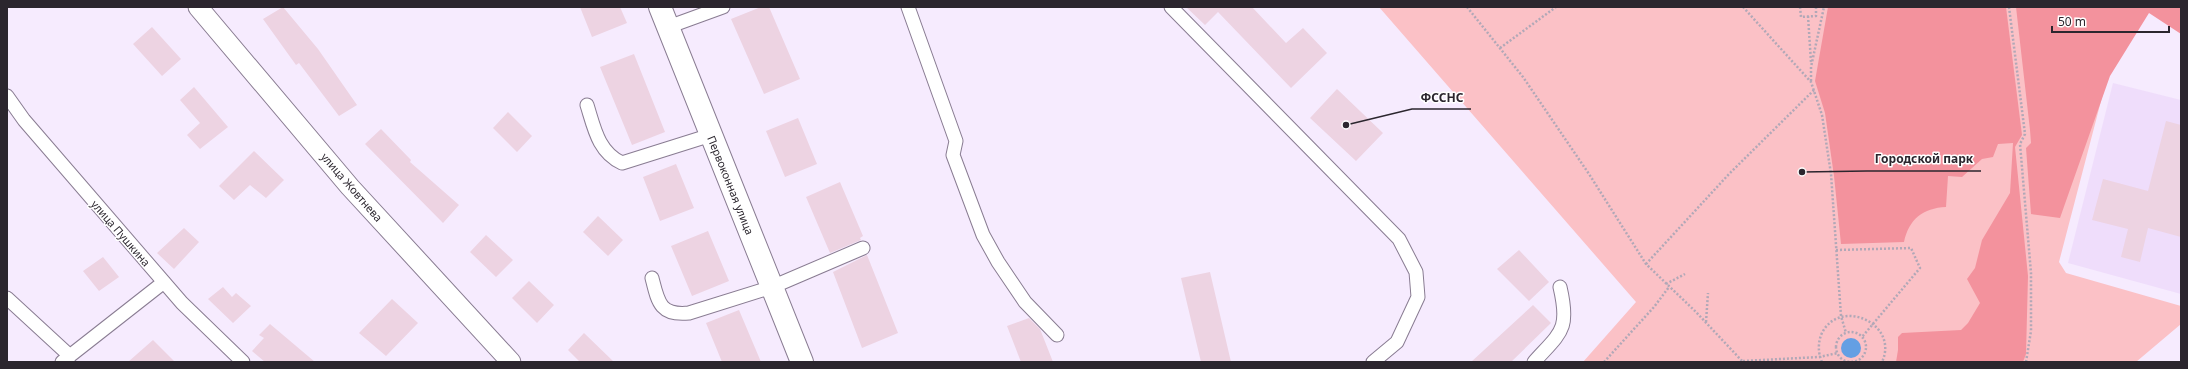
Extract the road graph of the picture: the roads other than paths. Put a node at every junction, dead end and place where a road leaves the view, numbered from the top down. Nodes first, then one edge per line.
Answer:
1 (198, 7) edge
2 (660, 7) edge
3 (723, 7) edge
4 (908, 7) edge
5 (1171, 7) edge
6 (668, 27) junction
7 (7, 96) edge
8 (586, 105) dead end
9 (711, 135) junction
10 (863, 248) dead end
11 (652, 278) dead end
12 (164, 282) junction
13 (772, 287) junction
14 (1560, 287) dead end
15 (7, 298) edge
16 (1056, 335) dead end
17 (66, 359) edge
18 (243, 362) edge
19 (511, 362) edge
20 (802, 362) edge
21 (1373, 362) edge
22 (1534, 362) edge

1 - 19 main road, улица Жовтнева
2 - 6 highway, Первоконная улица
3 - 6 street
4 - 16 street
5 - 21 street
6 - 9 highway, Первоконная улица
7 - 12 street, улица Пушкина
8 - 9 street
9 - 13 highway, Первоконная улица
10 - 13 street
11 - 13 street
12 - 17 street
12 - 18 street, улица Пушкина
13 - 20 highway, Первоконная улица
14 - 22 street
15 - 17 street

